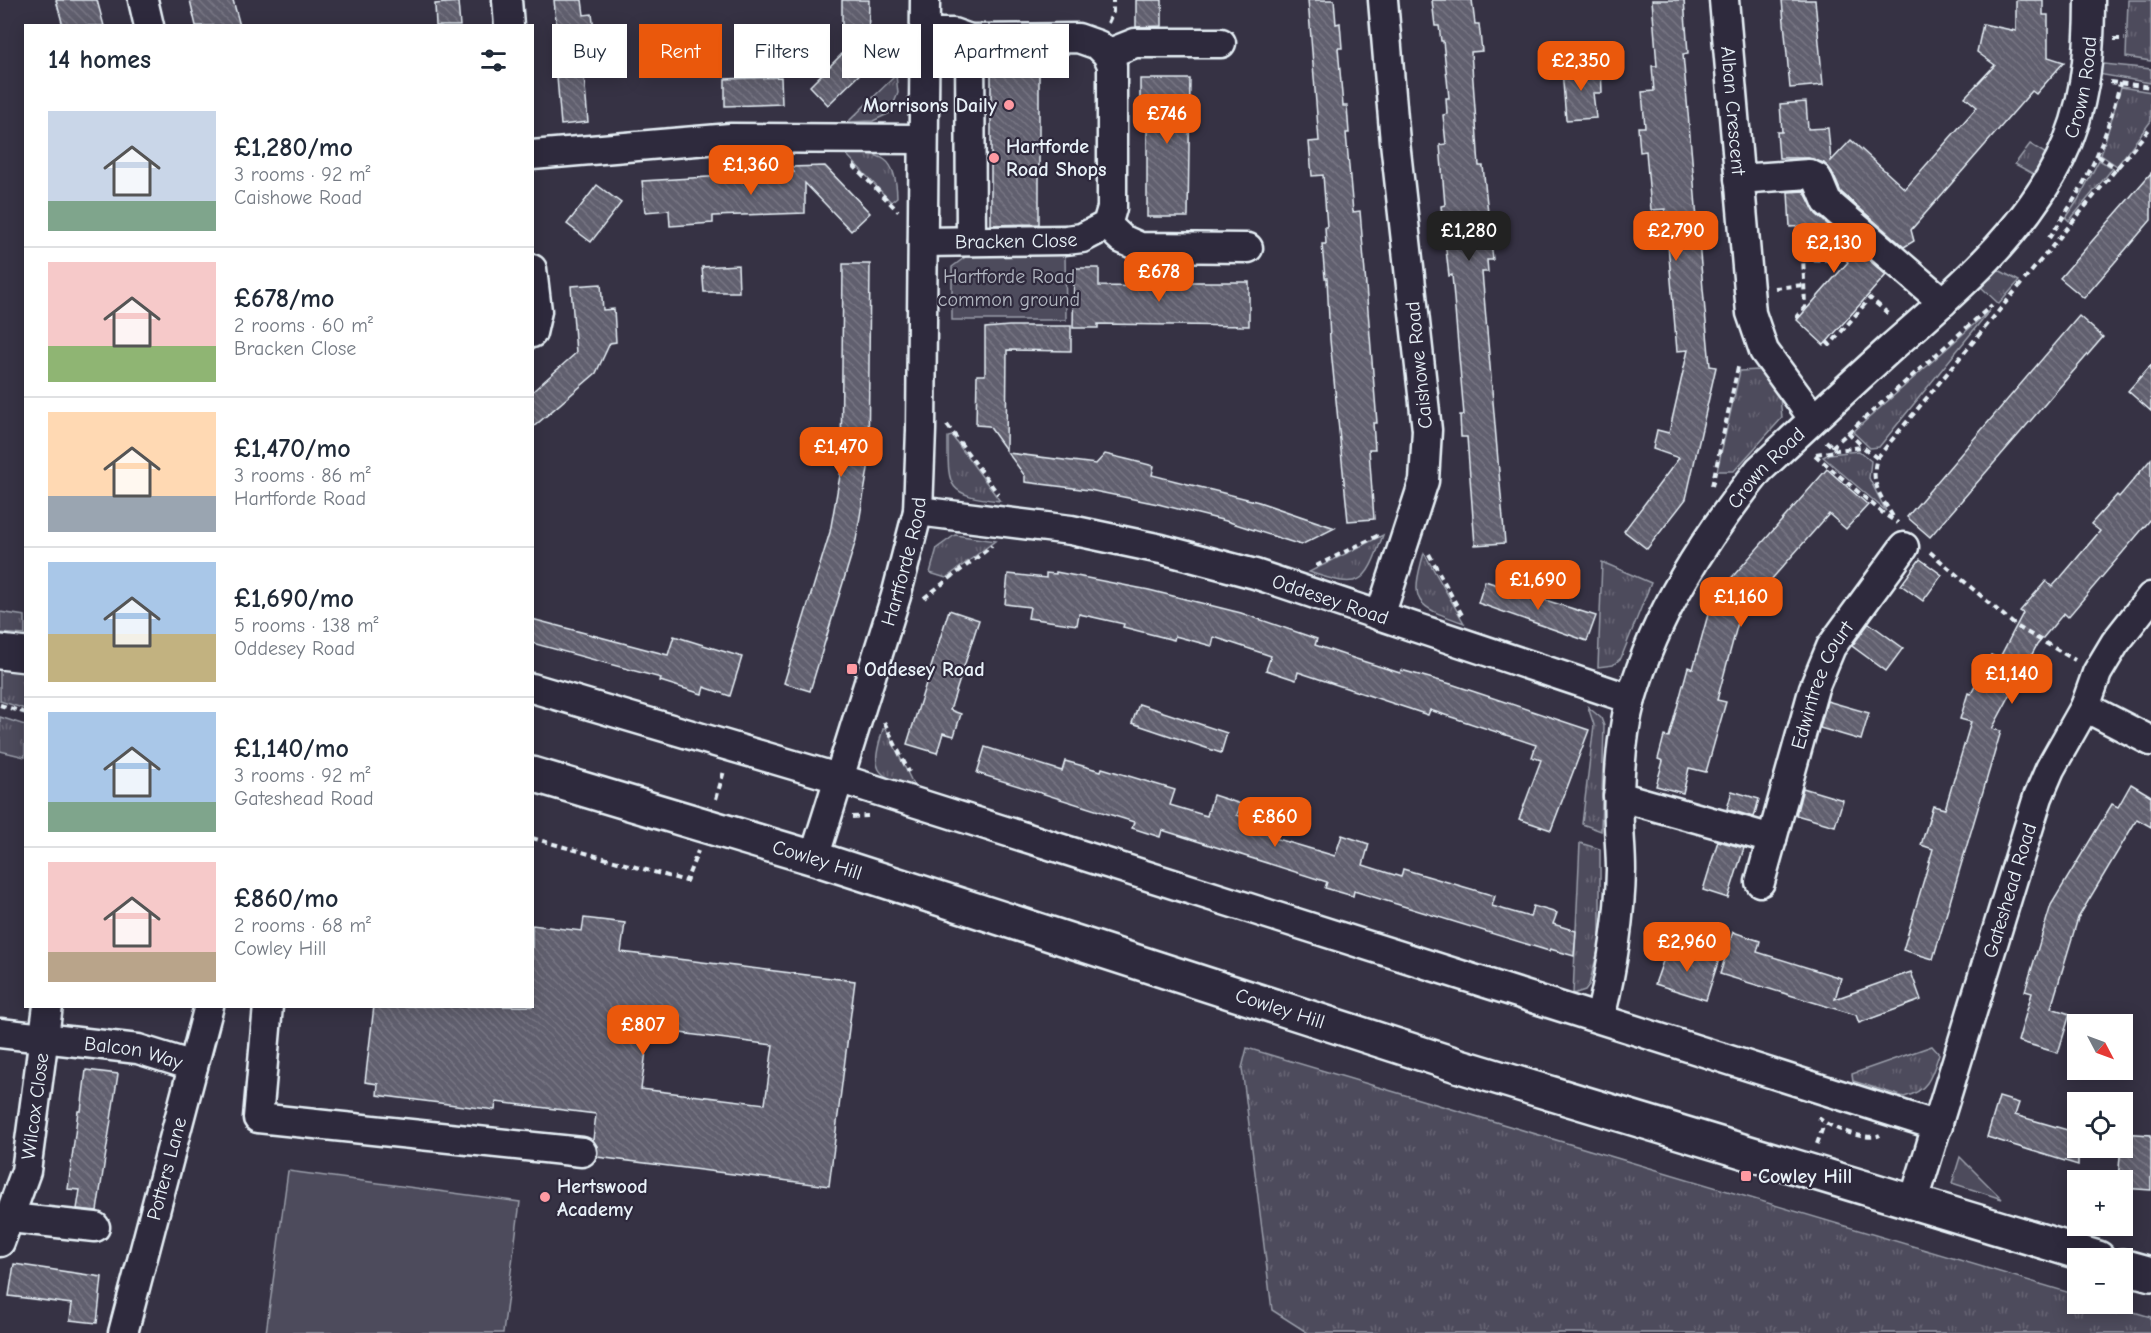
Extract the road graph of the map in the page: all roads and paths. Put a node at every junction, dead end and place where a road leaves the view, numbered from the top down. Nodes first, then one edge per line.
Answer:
1 (143, 0) edge
2 (507, 0) edge
3 (925, 0) edge
4 (1383, 0) edge
5 (1725, 0) edge
6 (2090, 0) edge
7 (149, 24) edge
8 (509, 24) edge
9 (925, 33) junction
10 (933, 33) edge
11 (1069, 38) edge
12 (1221, 43) dead end
13 (1107, 54) junction
14 (970, 78) edge
15 (2085, 78) junction
16 (2120, 83) junction
17 (2151, 87) edge
18 (2151, 127) edge
19 (923, 139) junction
20 (534, 155) edge
21 (2098, 156) junction
22 (848, 159) dead end
23 (2118, 169) junction
24 (1739, 179) junction
25 (899, 213) dead end
26 (1107, 225) junction
27 (1802, 228) dead end
28 (2049, 238) dead end
29 (923, 242) junction
30 (970, 242) junction
31 (1248, 248) dead end
32 (1803, 260) junction
33 (1841, 260) dead end
34 (534, 285) edge
35 (1804, 285) junction
36 (1772, 288) dead end
37 (1943, 302) junction
38 (1992, 305) dead end
39 (1891, 316) dead end
40 (1799, 318) dead end
41 (534, 324) edge
42 (1827, 342) dead end
43 (1738, 367) dead end
44 (1811, 421) junction
45 (946, 423) dead end
46 (1848, 432) junction
47 (1863, 447) junction
48 (1834, 449) junction
49 (1876, 458) junction
50 (999, 495) dead end
51 (1710, 495) dead end
52 (918, 511) junction
53 (1388, 531) dead end
54 (1907, 536) junction
55 (1424, 545) dead end
56 (993, 546) dead end
57 (1314, 567) dead end
58 (2151, 597) edge
59 (919, 602) dead end
60 (1380, 616) junction
61 (1463, 617) dead end
62 (0, 652) edge
63 (24, 655) edge
64 (2097, 673) junction
65 (534, 689) edge
66 (1631, 699) junction
67 (0, 705) edge
68 (2085, 706) junction
69 (24, 712) edge
70 (883, 720) dead end
71 (2151, 741) edge
72 (726, 762) dead end
73 (909, 773) dead end
74 (534, 775) edge
75 (841, 779) junction
76 (1618, 796) junction
77 (715, 801) dead end
78 (1772, 838) junction
79 (534, 839) edge
80 (700, 844) dead end
81 (814, 858) junction
82 (1760, 882) dead end
83 (48, 1008) edge
84 (208, 1008) edge
85 (268, 1008) edge
86 (1600, 1018) junction
87 (0, 1033) edge
88 (45, 1038) junction
89 (193, 1066) junction
90 (1938, 1126) junction
91 (582, 1152) dead end
92 (1913, 1204) junction
93 (95, 1227) dead end
94 (5, 1230) edge
95 (2067, 1249) edge
96 (2133, 1269) edge
97 (2151, 1274) edge
98 (123, 1333) edge

1 - 7 street
2 - 8 street
3 - 9 street, Hartforde Road
4 - 60 street, Caishowe Road
5 - 24 street, Alban Crescent
6 - 15 street, Crown Road
9 - 10 street
9 - 19 street, Hartforde Road
11 - 13 street
12 - 13 street
13 - 26 street
14 - 30 street
15 - 16 path
15 - 37 street, Crown Road
16 - 17 path
16 - 21 path
18 - 23 path
19 - 20 street
19 - 29 street, Hartforde Road
21 - 23 path
21 - 28 path
22 - 25 path
23 - 49 path
24 - 37 street
24 - 44 street, Alban Crescent
26 - 30 street, Bracken Close
26 - 31 street
27 - 32 path
29 - 30 street, Bracken Close
29 - 52 street, Hartforde Road
32 - 33 path
32 - 35 path
34 - 41 street
35 - 36 path
35 - 40 path
37 - 44 street, Crown Road
38 - 46 path
39 - 42 path
43 - 51 path
44 - 48 path
44 - 66 street, Crown Road
45 - 50 path
46 - 47 path
46 - 48 path
47 - 48 path
47 - 49 path
48 - 54 path
49 - 54 path
52 - 60 street, Oddesey Road
52 - 75 street, Hartforde Road
53 - 57 path
54 - 64 path
54 - 78 street, Edwintree Court
55 - 61 path
56 - 59 path
58 - 64 street, Gateshead Road
60 - 66 street, Oddesey Road
62 - 63 main road
64 - 68 street, Gateshead Road
65 - 75 street
66 - 76 street, Crown Road
67 - 69 path
68 - 71 street
68 - 90 street, Gateshead Road
70 - 73 path
72 - 77 path
74 - 81 main road, Cowley Hill
75 - 81 street, Hartforde Road
75 - 86 street
76 - 78 street
76 - 86 street, Crown Road
78 - 82 street, Edwintree Court
79 - 80 path
81 - 92 main road, Cowley Hill
83 - 88 street, Wilcox Close
84 - 89 street, Potters Lane
85 - 91 street
86 - 90 street
87 - 88 street, Balcon Way
88 - 89 street, Balcon Way
88 - 94 street, Wilcox Close
89 - 98 street, Potters Lane
90 - 92 street, Gateshead Road
92 - 95 main road, Cowley Hill
93 - 94 street
96 - 97 main road

